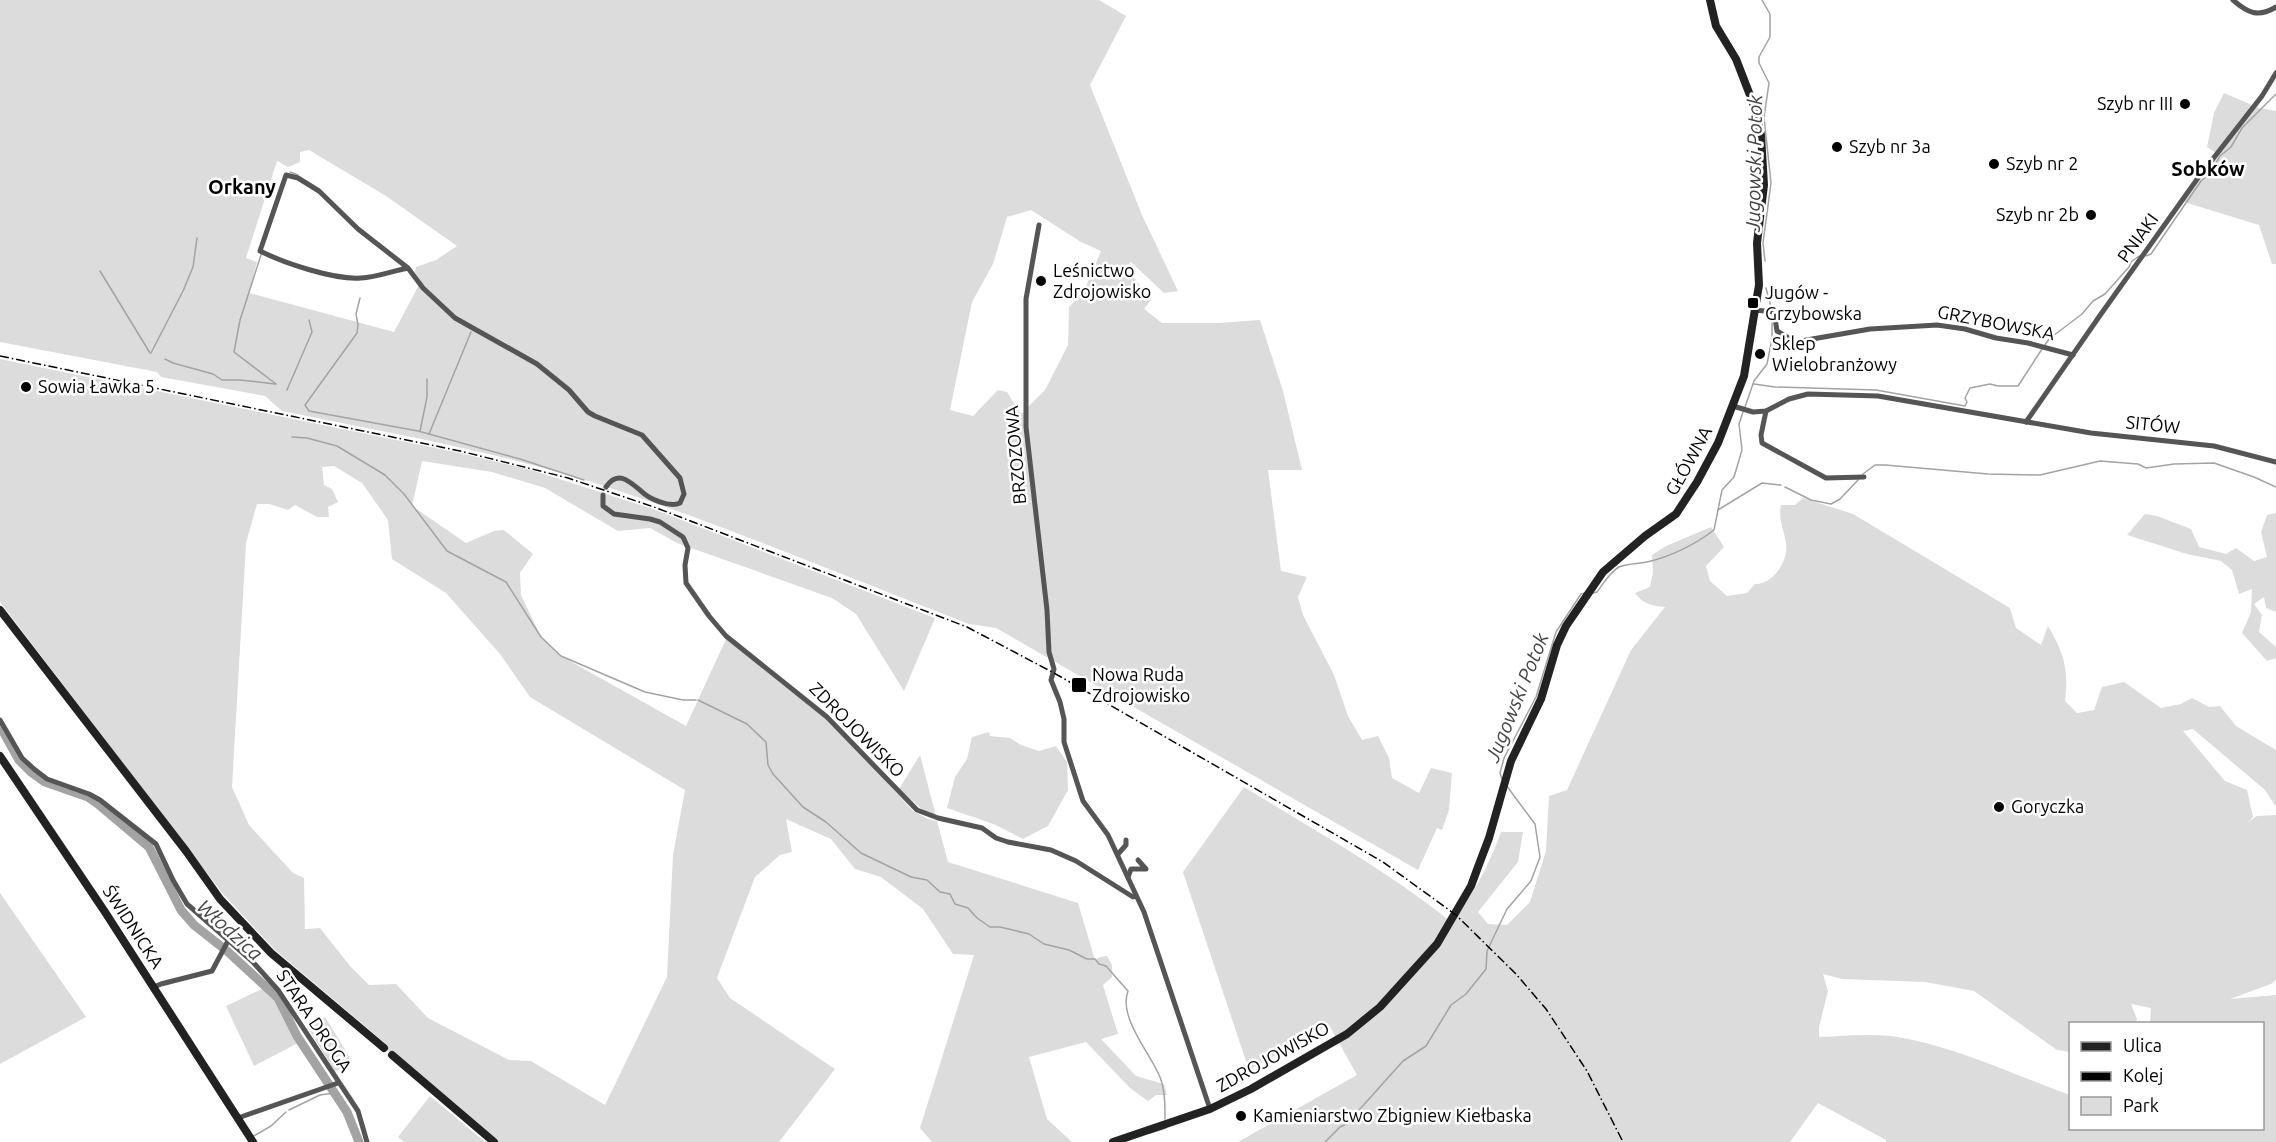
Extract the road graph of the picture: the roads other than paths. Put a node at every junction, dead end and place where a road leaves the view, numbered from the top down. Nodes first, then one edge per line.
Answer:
1 (1710, 0) edge
2 (2233, 0) edge
3 (2276, 7) edge
4 (2276, 73) edge
5 (1039, 225) dead end
6 (408, 268) junction
7 (1755, 310) junction
8 (2073, 355) junction
9 (1737, 407) junction
10 (1766, 411) junction
11 (2026, 422) junction
12 (2276, 462) edge
13 (1861, 477) dead end
14 (606, 487) dead end
15 (603, 495) dead end
16 (0, 610) edge
17 (1051, 680) joint
18 (0, 720) edge
19 (0, 756) edge
20 (1126, 840) dead end
21 (1118, 854) junction
22 (1138, 860) dead end
23 (1128, 877) junction
24 (1471, 886) joint
25 (1136, 896) junction
26 (228, 940) junction
27 (154, 987) junction
28 (384, 1048) dead end
29 (392, 1055) dead end
30 (337, 1084) junction
31 (1210, 1109) junction
32 (238, 1118) junction
33 (253, 1141) edge
34 (367, 1142) edge
35 (494, 1142) edge
36 (1113, 1142) edge

1 - 7 street, GŁÓWNA
2 - 3 street
4 - 8 street, PNIAKI
5 - 17 street, BRZOZOWA
6 - 6 street
6 - 14 street
7 - 8 street, GRZYBOWSKA
7 - 9 street, GŁÓWNA
8 - 11 street, PNIAKI
9 - 10 street
9 - 24 street, GŁÓWNA
10 - 11 street
10 - 13 street
11 - 12 street, SITÓW
15 - 25 street, ZDROJOWISKO
16 - 28 street
17 - 21 street, ZDROJOWISKO
18 - 26 street, STARA DROGA
19 - 27 street, ŚWIDNICKA
20 - 21 street
21 - 23 street, ZDROJOWISKO
22 - 23 street
23 - 25 street, ZDROJOWISKO
24 - 31 street, ZDROJOWISKO
25 - 31 street, ZDROJOWISKO
26 - 27 street
26 - 30 street, STARA DROGA
27 - 32 street, ŚWIDNICKA
29 - 35 street
30 - 32 street
30 - 34 street, STARA DROGA
31 - 36 street
32 - 33 street, ŚWIDNICKA

